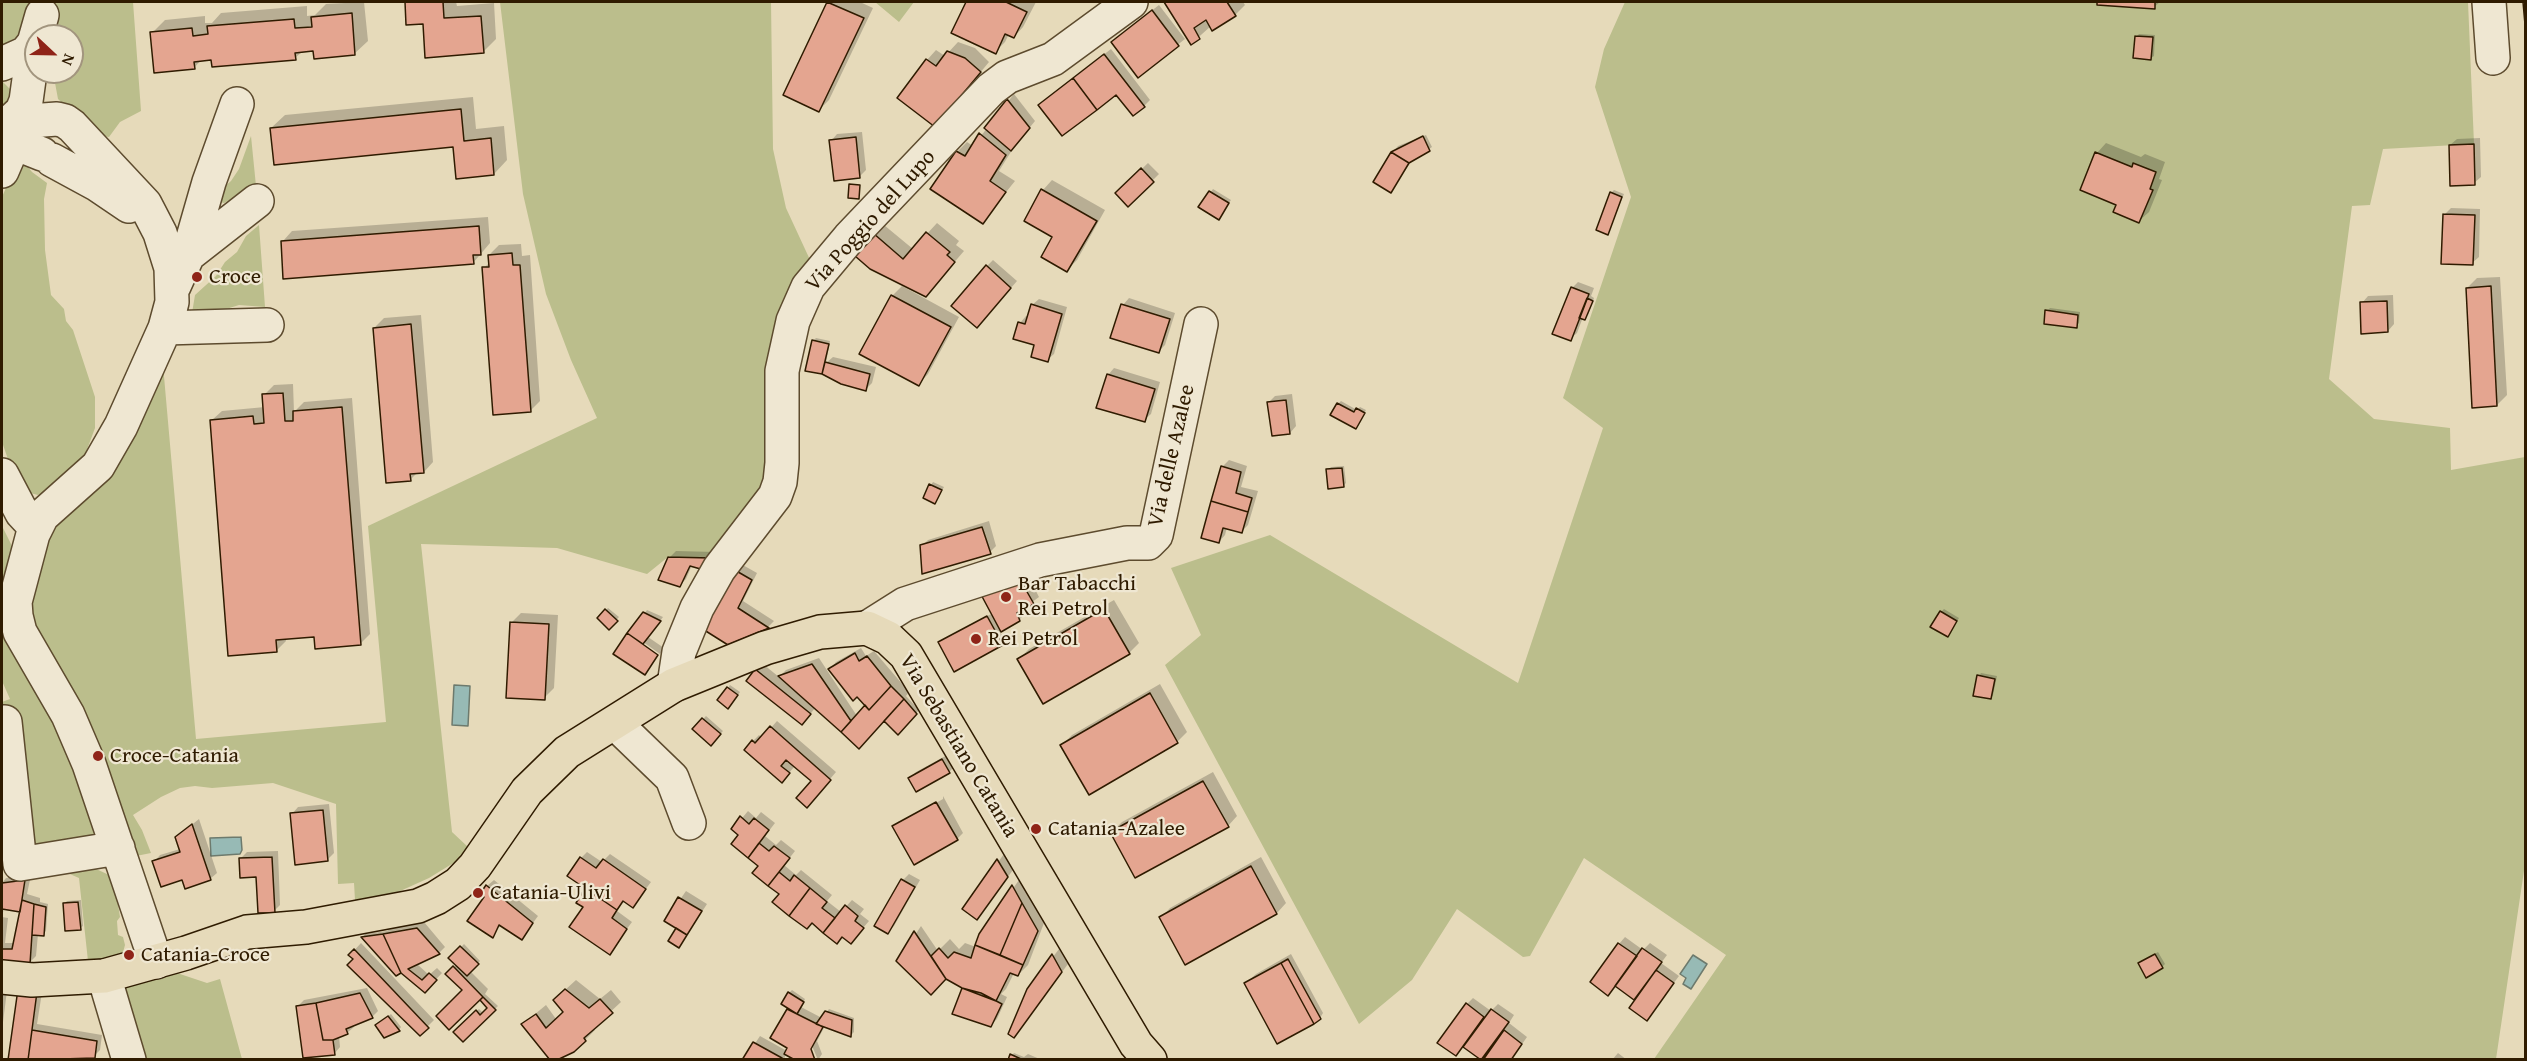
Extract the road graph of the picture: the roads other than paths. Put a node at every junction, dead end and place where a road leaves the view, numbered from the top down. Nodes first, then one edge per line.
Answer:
1 (1131, 2) edge
2 (2489, 2) edge
3 (2493, 58) dead end
4 (2, 65) edge
5 (237, 104) dead end
6 (35, 105) edge
7 (257, 201) dead end
8 (188, 255) junction
9 (174, 286) junction
10 (1201, 324) dead end
11 (267, 325) dead end
12 (165, 328) junction
13 (2, 475) edge
14 (36, 528) junction
15 (867, 628) junction
16 (674, 686) junction
17 (5, 722) dead end
18 (615, 723) junction
19 (689, 823) dead end
20 (118, 848) junction
21 (156, 962) junction
22 (104, 976) junction
23 (2, 977) edge
24 (129, 1059) edge
25 (1150, 1059) edge

1 - 16 street, Via Poggio del Lupo
2 - 3 street
4 - 6 street
5 - 8 street
6 - 9 street
7 - 8 street
8 - 9 street
9 - 12 street
10 - 15 street, Via delle Azalee
11 - 12 street
12 - 14 street
13 - 14 street
14 - 20 street
15 - 16 main road
15 - 25 main road, Via Sebastiano Catania
16 - 18 main road
17 - 20 street
18 - 19 street
18 - 21 main road
20 - 21 street
21 - 22 main road
22 - 23 main road
22 - 24 street

